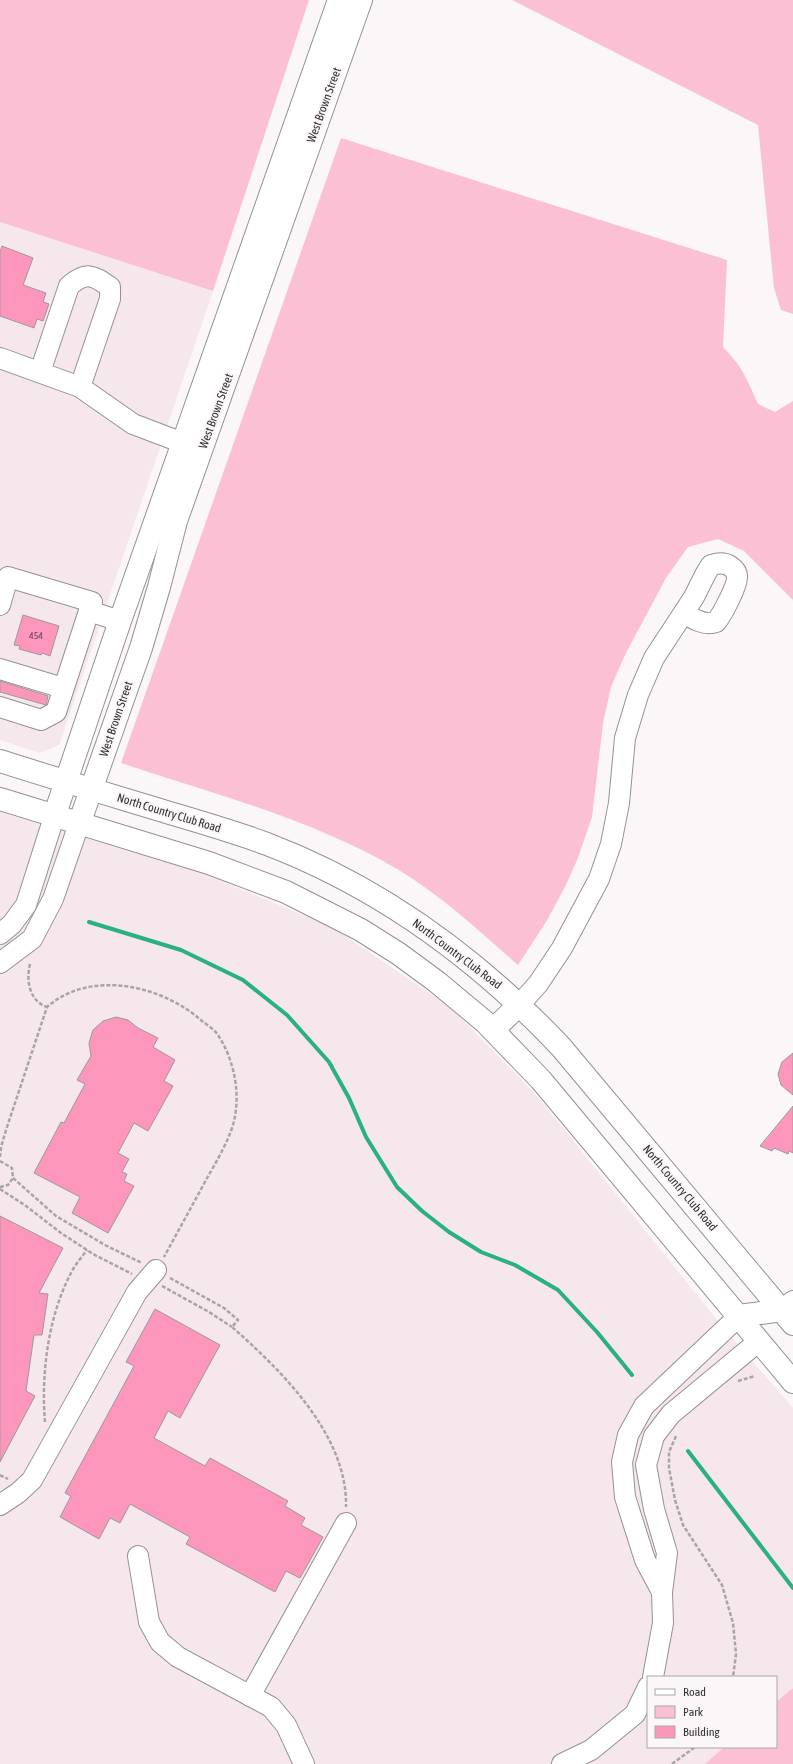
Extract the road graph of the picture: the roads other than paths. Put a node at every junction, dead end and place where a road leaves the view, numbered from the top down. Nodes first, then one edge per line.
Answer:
1 (339, 0) edge
2 (361, 0) edge
3 (0, 358) edge
4 (40, 372) junction
5 (80, 387) junction
6 (183, 443) junction
7 (176, 521) junction
8 (2, 592) edge
9 (89, 611) junction
10 (684, 613) dead end
11 (120, 621) junction
12 (0, 669) edge
13 (63, 688) junction
14 (0, 707) edge
15 (0, 761) edge
16 (66, 782) junction
17 (92, 789) junction
18 (0, 799) edge
19 (54, 817) junction
20 (79, 824) junction
21 (0, 934) edge
22 (0, 963) edge
23 (520, 1004) junction
24 (493, 1030) junction
25 (152, 1275) road end
26 (789, 1312) edge
27 (738, 1316) junction
28 (759, 1341) junction
29 (793, 1382) edge
30 (0, 1505) edge
31 (346, 1523) road end
32 (138, 1556) dead end
33 (662, 1592) junction
34 (653, 1676) edge
35 (647, 1690) edge
36 (250, 1696) junction
37 (304, 1764) edge
38 (562, 1764) edge

1 - 6 main road, West Brown Street
2 - 7 main road, West Brown Street
3 - 4 street
4 - 5 street
4 - 5 street
5 - 6 street
6 - 7 main road
6 - 11 main road, West Brown Street
7 - 17 main road, West Brown Street
8 - 9 street
9 - 11 street
9 - 13 street
10 - 23 street
11 - 16 main road, West Brown Street
12 - 13 street
13 - 14 street
15 - 16 main road, North Country Club Road
16 - 17 main road, North Country Club Road
16 - 19 main road, West Brown Street
17 - 20 main road, West Brown Street
17 - 23 main road, North Country Club Road
18 - 19 main road
19 - 20 main road
19 - 21 street
20 - 22 street
20 - 24 main road
23 - 24 main road
23 - 26 main road, North Country Club Road
24 - 27 main road
25 - 30 street
26 - 27 main road
26 - 28 main road
27 - 28 main road
27 - 33 street
28 - 29 main road
28 - 33 street
31 - 36 street
32 - 36 street
33 - 34 street
35 - 38 street
36 - 37 street

